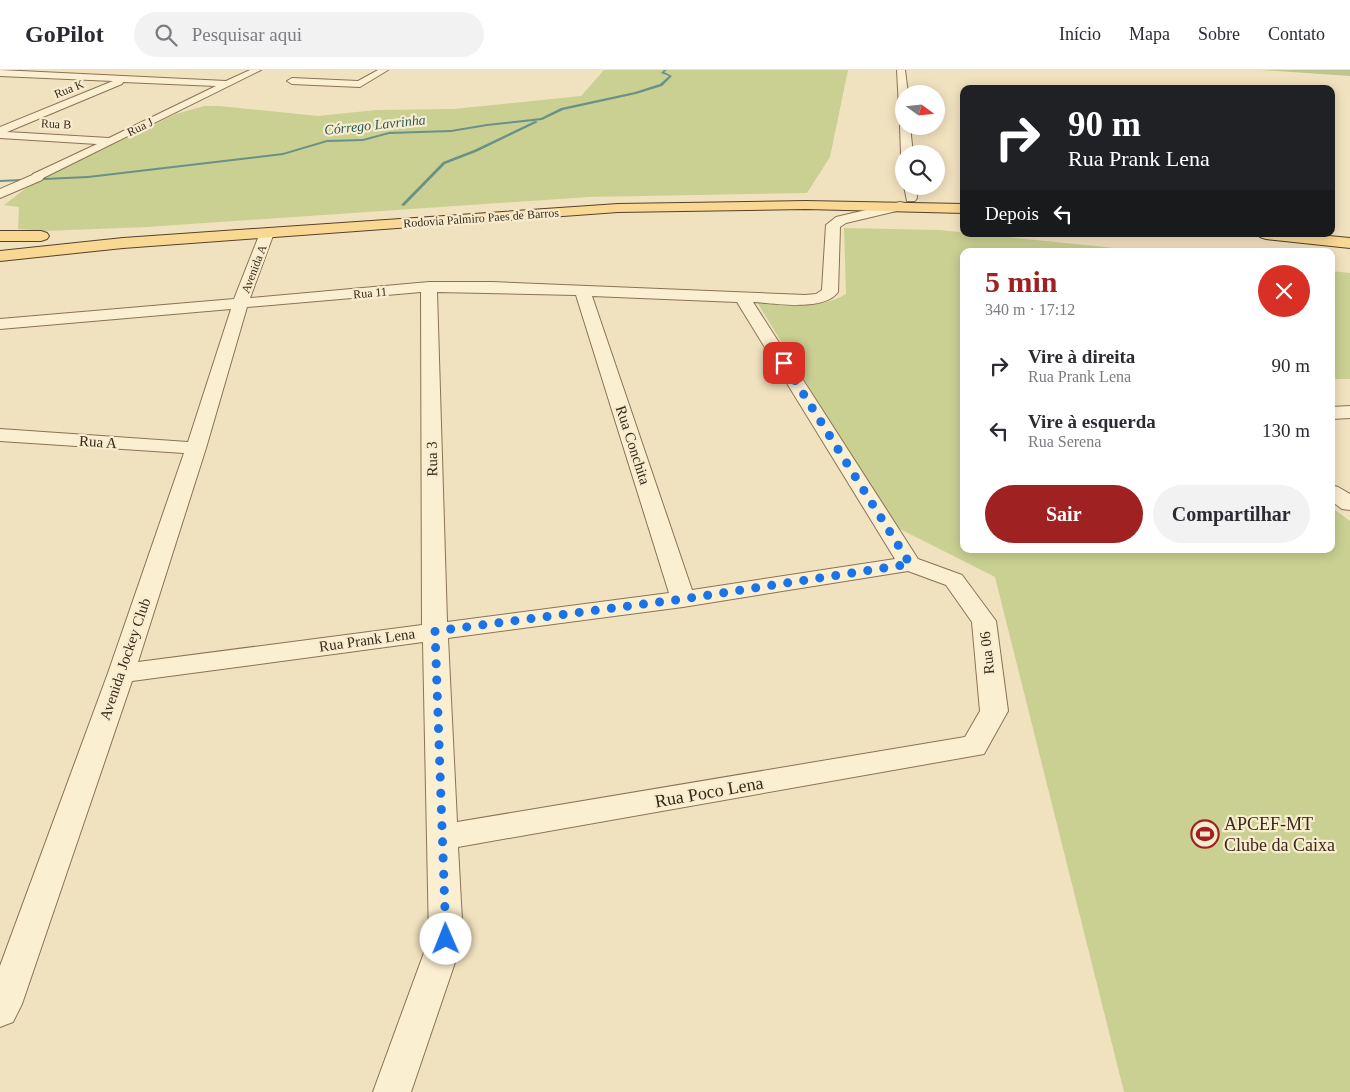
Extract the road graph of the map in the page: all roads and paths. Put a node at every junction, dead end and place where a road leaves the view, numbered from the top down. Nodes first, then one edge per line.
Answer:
1 (42, 70) edge
2 (148, 70) edge
3 (257, 70) edge
4 (312, 70) edge
5 (384, 70) edge
6 (901, 70) edge
7 (0, 73) edge
8 (29, 74) junction
9 (126, 79) junction
10 (7, 82) dead end
11 (228, 84) junction
12 (902, 85) edge
13 (0, 133) edge
14 (110, 141) junction
15 (37, 177) joint
16 (23, 184) junction
17 (0, 194) edge
18 (907, 197) edge
19 (0, 199) edge
20 (960, 200) edge
21 (960, 208) edge
22 (267, 233) junction
23 (1335, 233) edge
24 (1350, 235) edge
25 (0, 236) edge
26 (1294, 237) edge
27 (1350, 243) edge
28 (0, 256) edge
29 (429, 288) junction
30 (583, 292) junction
31 (741, 296) junction
32 (240, 304) junction
33 (0, 324) edge
34 (1335, 412) edge
35 (1350, 412) edge
36 (4, 439) edge
37 (196, 448) junction
38 (1350, 489) edge
39 (1335, 490) edge
40 (1335, 493) edge
41 (1350, 504) edge
42 (910, 564) junction
43 (683, 599) junction
44 (435, 631) junction
45 (121, 673) junction
46 (974, 746) joint
47 (443, 837) junction
48 (1, 1006) edge
49 (392, 1092) edge

1 - 8 street
2 - 9 street, Rua K
3 - 11 street, Rua J
4 - 5 street
6 - 12 street
7 - 8 street
8 - 9 street
8 - 10 street
9 - 11 street
9 - 13 street, Rua K
11 - 14 street, Rua J
13 - 14 street, Rua B
14 - 15 street, Rua J
15 - 16 street, Rua J
16 - 17 street, Rua J
16 - 19 street, Rua J
18 - 20 main road, Rodovia Palmiro Paes de Barros
18 - 21 main road, Rodovia Palmiro Paes de Barros
18 - 22 main road, Rodovia Palmiro Paes de Barros
18 - 25 main road, Rodovia Palmiro Paes de Barros
18 - 31 street, Rua 11
22 - 28 main road, Rodovia Palmiro Paes de Barros
22 - 32 street, Avenida A
23 - 24 main road
26 - 27 main road
29 - 30 street, Rua 11
29 - 32 street, Rua 11
29 - 44 street, Rua 3
30 - 31 street, Rua 11
30 - 43 street, Rua Conchita
31 - 42 street
32 - 33 street, Rua 11
32 - 37 street, Avenida Jockey Club
34 - 35 street
36 - 37 street, Rua A
37 - 45 street, Avenida Jockey Club
38 - 39 street
40 - 41 street
42 - 43 street, Rua Prank Lena
42 - 46 street, Rua 06
43 - 44 street, Rua Prank Lena
44 - 45 street, Rua Prank Lena
44 - 47 street, Rua 3
45 - 48 street, Avenida Jockey Club
46 - 47 street, Rua Poco Lena
47 - 49 street, Rua 3

